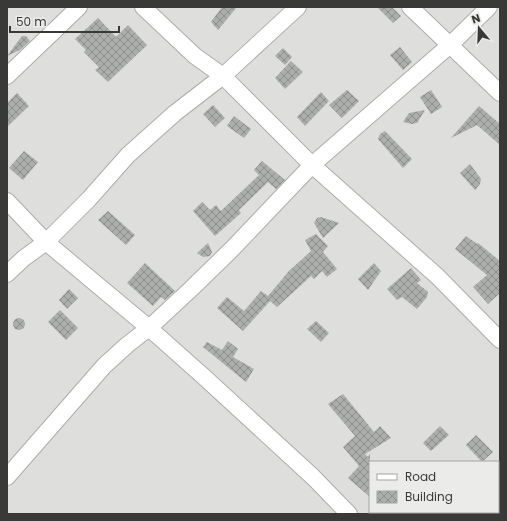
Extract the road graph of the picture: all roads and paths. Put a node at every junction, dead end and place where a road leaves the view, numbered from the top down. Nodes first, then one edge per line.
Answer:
1 (79, 7) edge
2 (143, 7) edge
3 (298, 7) edge
4 (410, 7) edge
5 (489, 7) edge
6 (450, 45) junction
7 (7, 76) edge
8 (223, 76) junction
9 (500, 93) edge
10 (312, 165) junction
11 (7, 201) edge
12 (46, 242) junction
13 (7, 274) edge
14 (149, 328) junction
15 (500, 340) edge
16 (7, 477) edge
17 (349, 514) edge

1 - 7 street
2 - 8 street
3 - 8 street
4 - 6 street
5 - 6 street
6 - 9 street
6 - 10 street
8 - 10 street
8 - 12 street
10 - 14 street
10 - 15 street
11 - 12 street
12 - 13 street
12 - 14 street
14 - 16 street
14 - 17 street

